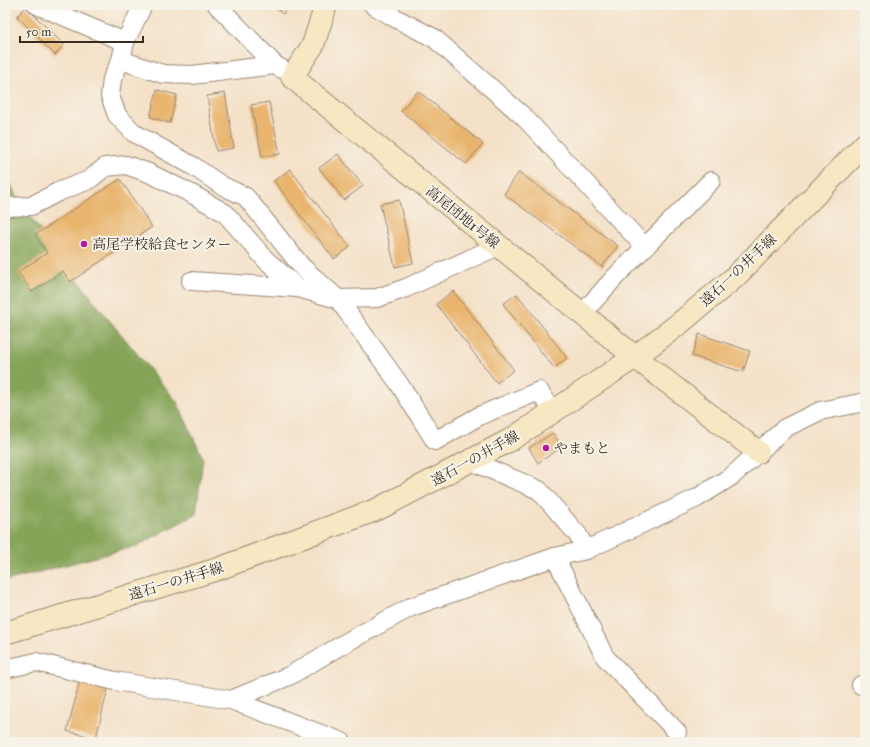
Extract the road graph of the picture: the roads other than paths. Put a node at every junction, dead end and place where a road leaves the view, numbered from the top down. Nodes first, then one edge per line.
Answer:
1 (37, 5) edge
2 (143, 5) edge
3 (217, 5) edge
4 (326, 5) edge
5 (373, 5) edge
6 (125, 42) junction
7 (121, 60) junction
8 (284, 71) junction
9 (865, 144) edge
10 (711, 181) dead end
11 (5, 207) edge
12 (498, 246) junction
13 (645, 247) junction
14 (192, 281) dead end
15 (298, 288) junction
16 (338, 299) junction
17 (582, 314) junction
18 (635, 357) junction
19 (865, 402) edge
20 (553, 411) junction
21 (758, 452) junction
22 (471, 461) junction
23 (586, 550) junction
24 (555, 557) junction
25 (5, 633) edge
26 (5, 670) edge
27 (231, 700) junction
28 (677, 732) dead end
29 (342, 742) edge

1 - 6 street
2 - 6 street
3 - 8 street
4 - 8 street
5 - 13 street
6 - 7 street
7 - 8 street
7 - 16 street
8 - 12 street, 高尾団地1号線
9 - 18 street, 遠石一の井手線
10 - 13 street
11 - 15 street
12 - 16 street
12 - 17 street, 高尾団地1号線
13 - 17 street
14 - 15 street
15 - 16 street
16 - 20 street
17 - 18 street, 高尾団地1号線
18 - 20 street, 遠石一の井手線
18 - 21 street, 高尾団地1号線
19 - 21 street
20 - 22 street, 遠石一の井手線
21 - 23 street
22 - 23 street
22 - 25 street, 遠石一の井手線
23 - 24 street
24 - 27 street
24 - 28 street
26 - 27 street
27 - 29 street

